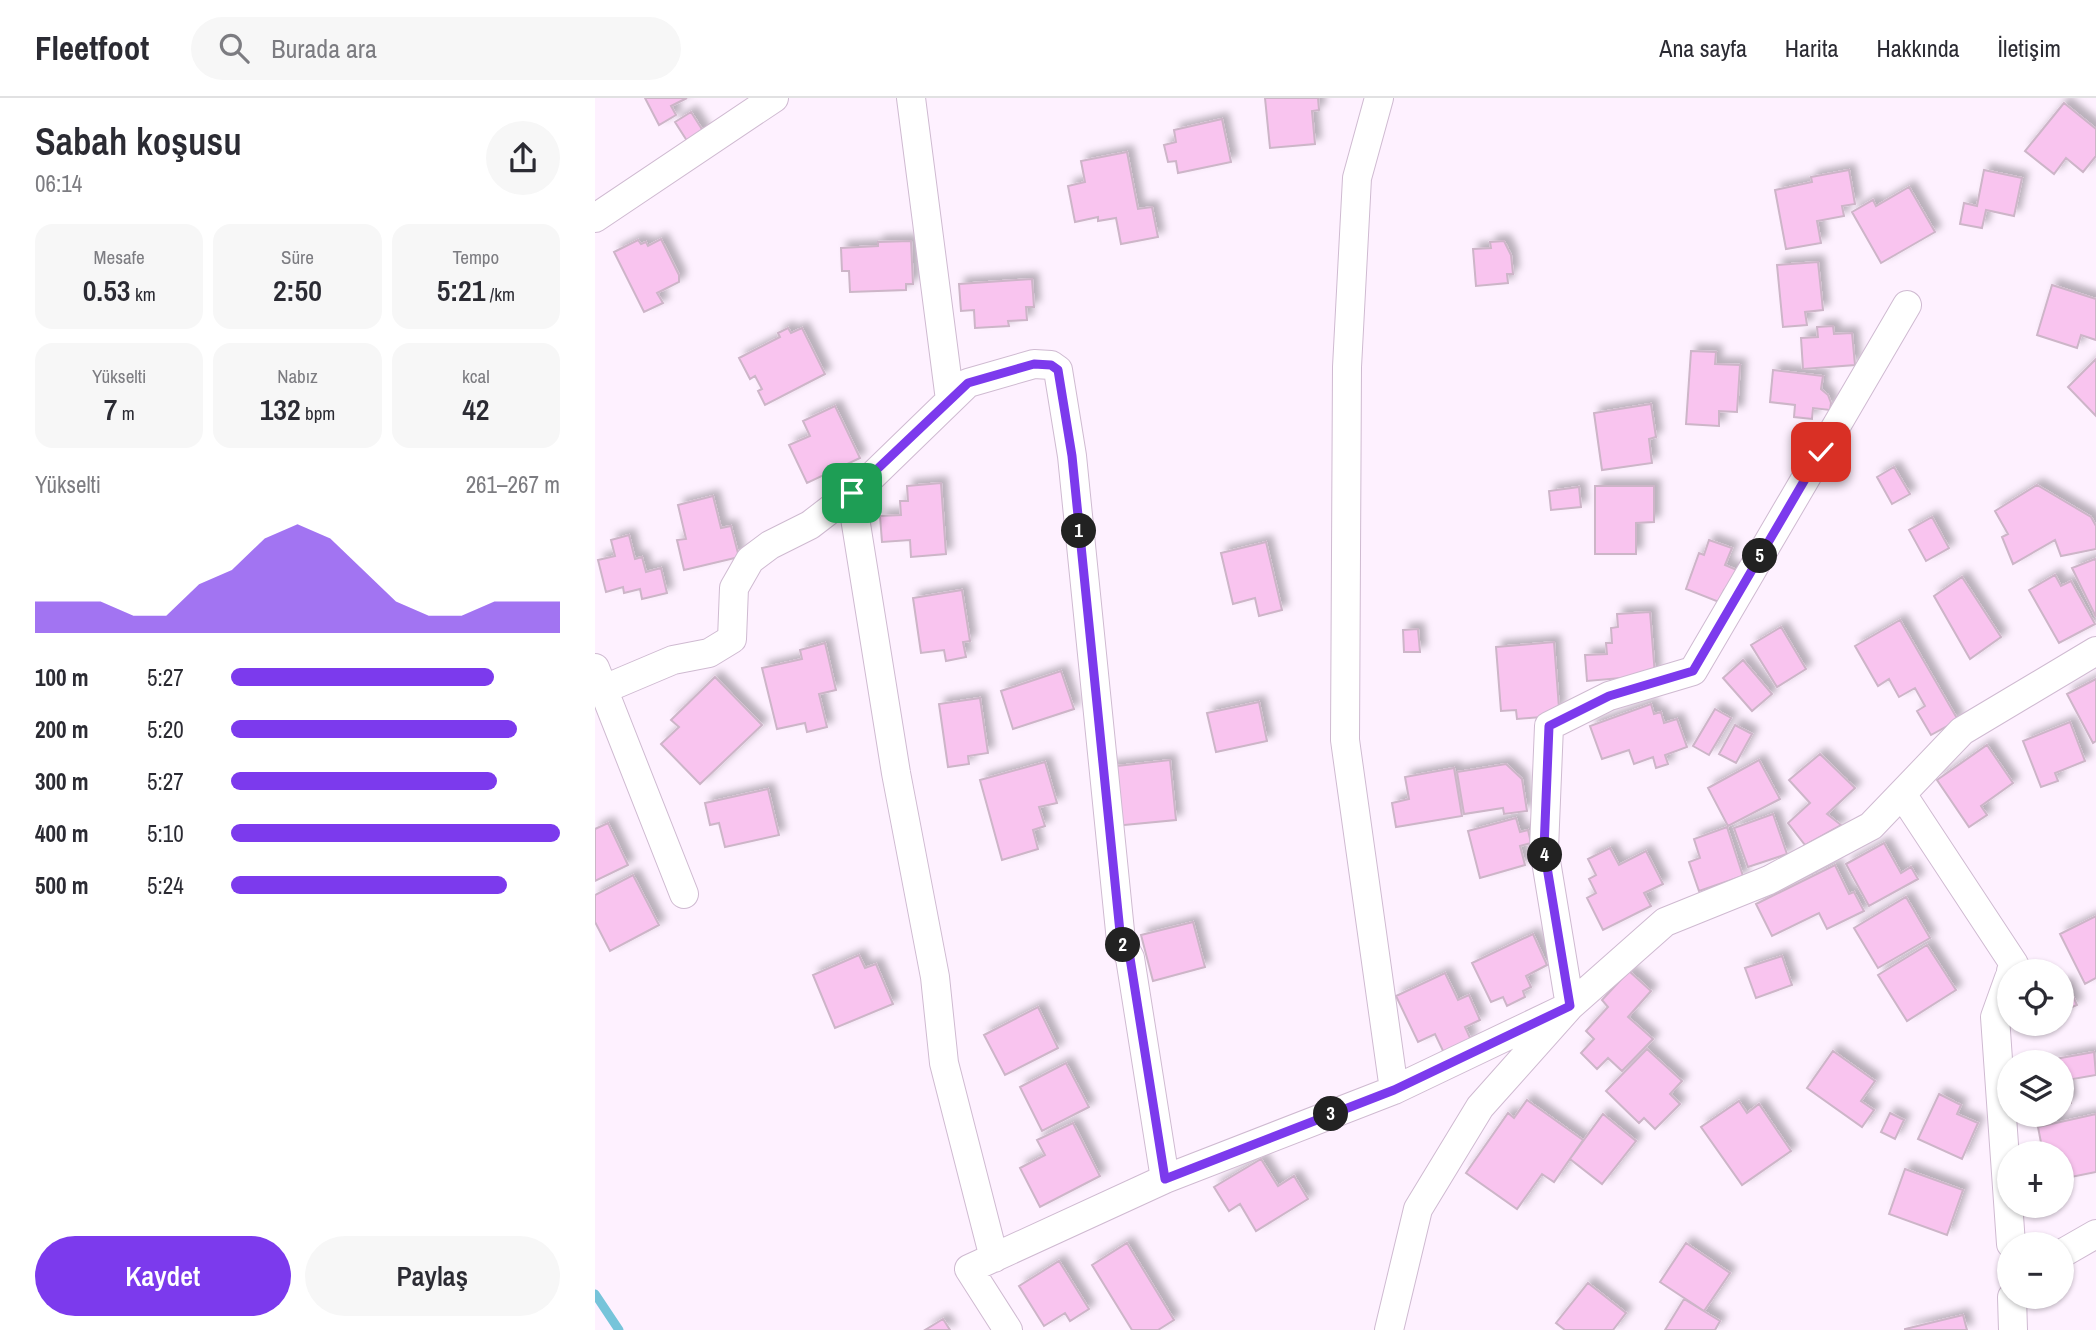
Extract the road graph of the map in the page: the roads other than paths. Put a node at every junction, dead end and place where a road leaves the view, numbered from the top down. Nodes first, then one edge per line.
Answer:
1 (774, 98) edge
2 (911, 98) edge
3 (1379, 98) edge
4 (733, 109) edge
5 (595, 218) edge
6 (1907, 305) dead end
7 (950, 400) junction
8 (852, 493) junction
9 (2096, 651) edge
10 (599, 679) edge
11 (1902, 794) junction
12 (684, 894) dead end
13 (2011, 959) edge
14 (1570, 1006) junction
15 (1997, 1011) edge
16 (1394, 1090) junction
17 (1165, 1179) junction
18 (2010, 1232) edge
19 (2096, 1234) edge
20 (2074, 1247) edge
21 (994, 1258) junction
22 (2012, 1309) edge
23 (1008, 1330) edge
24 (1389, 1330) edge
25 (2013, 1330) edge

1 - 4 street
2 - 7 street
3 - 16 street
4 - 5 street
6 - 14 street
7 - 8 street
7 - 17 street
8 - 10 street
8 - 21 street
9 - 11 street
10 - 12 street
11 - 13 street
11 - 14 street
14 - 16 street
14 - 24 street
15 - 18 street
16 - 17 street
17 - 21 street
19 - 20 street
21 - 23 street
22 - 25 street

